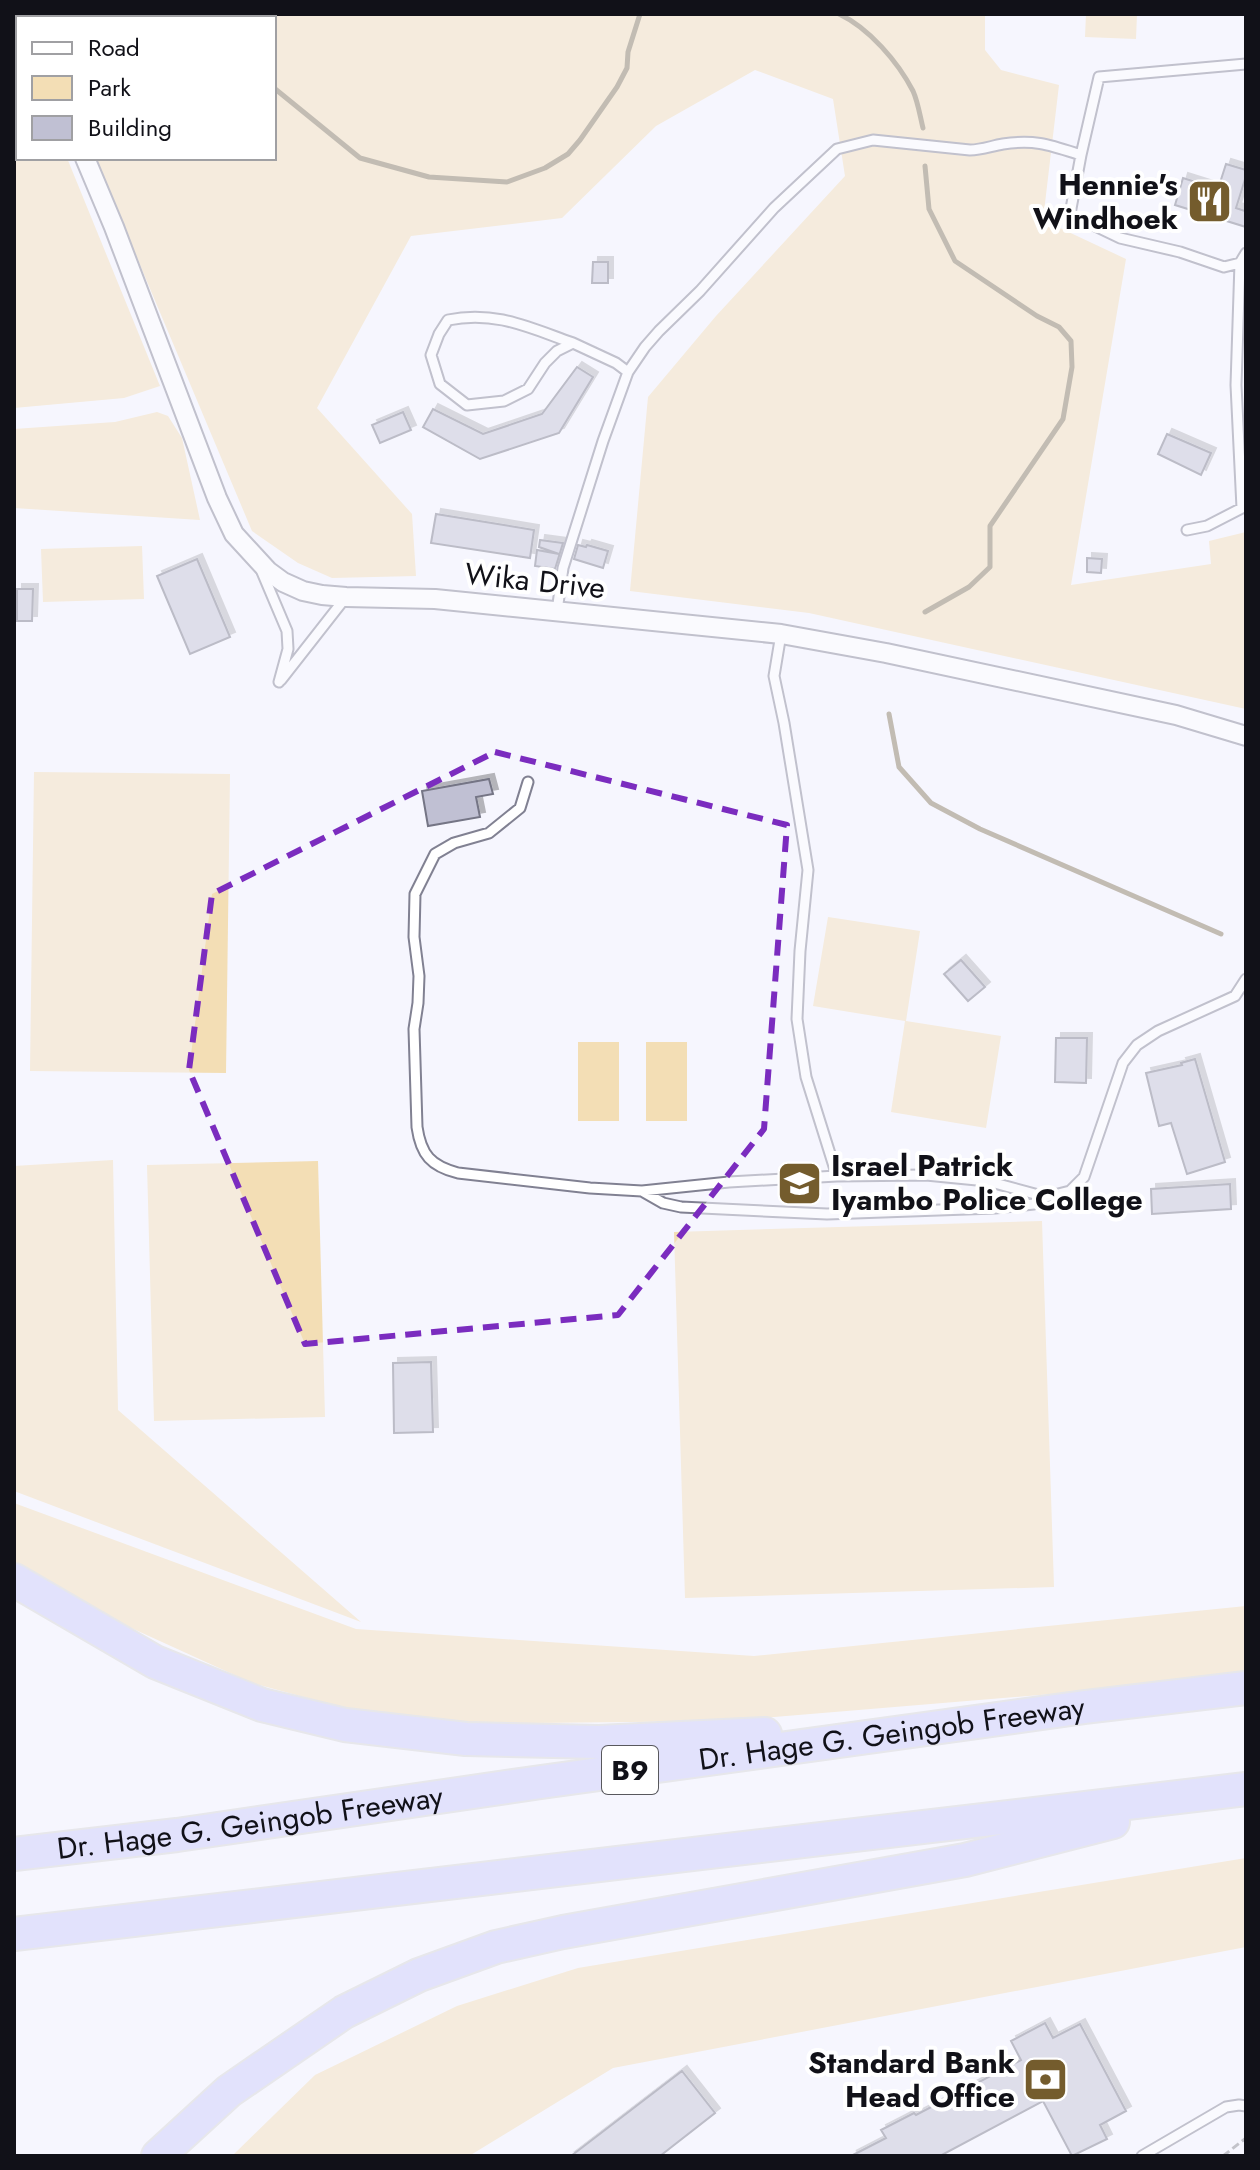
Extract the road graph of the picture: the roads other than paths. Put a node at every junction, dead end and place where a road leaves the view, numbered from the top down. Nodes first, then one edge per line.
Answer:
1 (1246, 64) edge
2 (1081, 155) junction
3 (86, 160) edge
4 (1246, 253) edge
5 (1240, 263) junction
6 (573, 343) junction
7 (628, 372) junction
8 (1187, 530) dead end
9 (256, 559) junction
10 (346, 597) junction
11 (557, 611) junction
12 (781, 634) junction
13 (1246, 736) edge
14 (528, 782) dead end
15 (1246, 979) edge
16 (837, 1176) junction
17 (642, 1191) junction
18 (1046, 1197) junction
19 (14, 1580) edge
20 (1246, 1688) edge
21 (967, 1724) junction
22 (1239, 1790) edge
23 (14, 1854) edge
24 (14, 1934) edge
25 (1246, 2106) edge
26 (158, 2156) edge
27 (1142, 2156) edge

1 - 2 lane
2 - 5 lane
2 - 7 lane
3 - 9 street, Wika Drive
4 - 5 lane
5 - 8 lane
6 - 6 lane
6 - 7 lane
7 - 11 lane
9 - 10 street, Wika Drive
9 - 10 lane
10 - 11 street, Wika Drive
11 - 12 street, Wika Drive
12 - 13 street, Wika Drive
12 - 16 lane
14 - 17 lane
15 - 18 lane
16 - 17 lane
16 - 18 lane
17 - 18 lane
19 - 21 highway
20 - 21 highway, Dr. Hage G. Geingob Freeway / B9
21 - 23 highway, Dr. Hage G. Geingob Freeway / B9
22 - 24 highway
22 - 26 highway
25 - 27 lane

